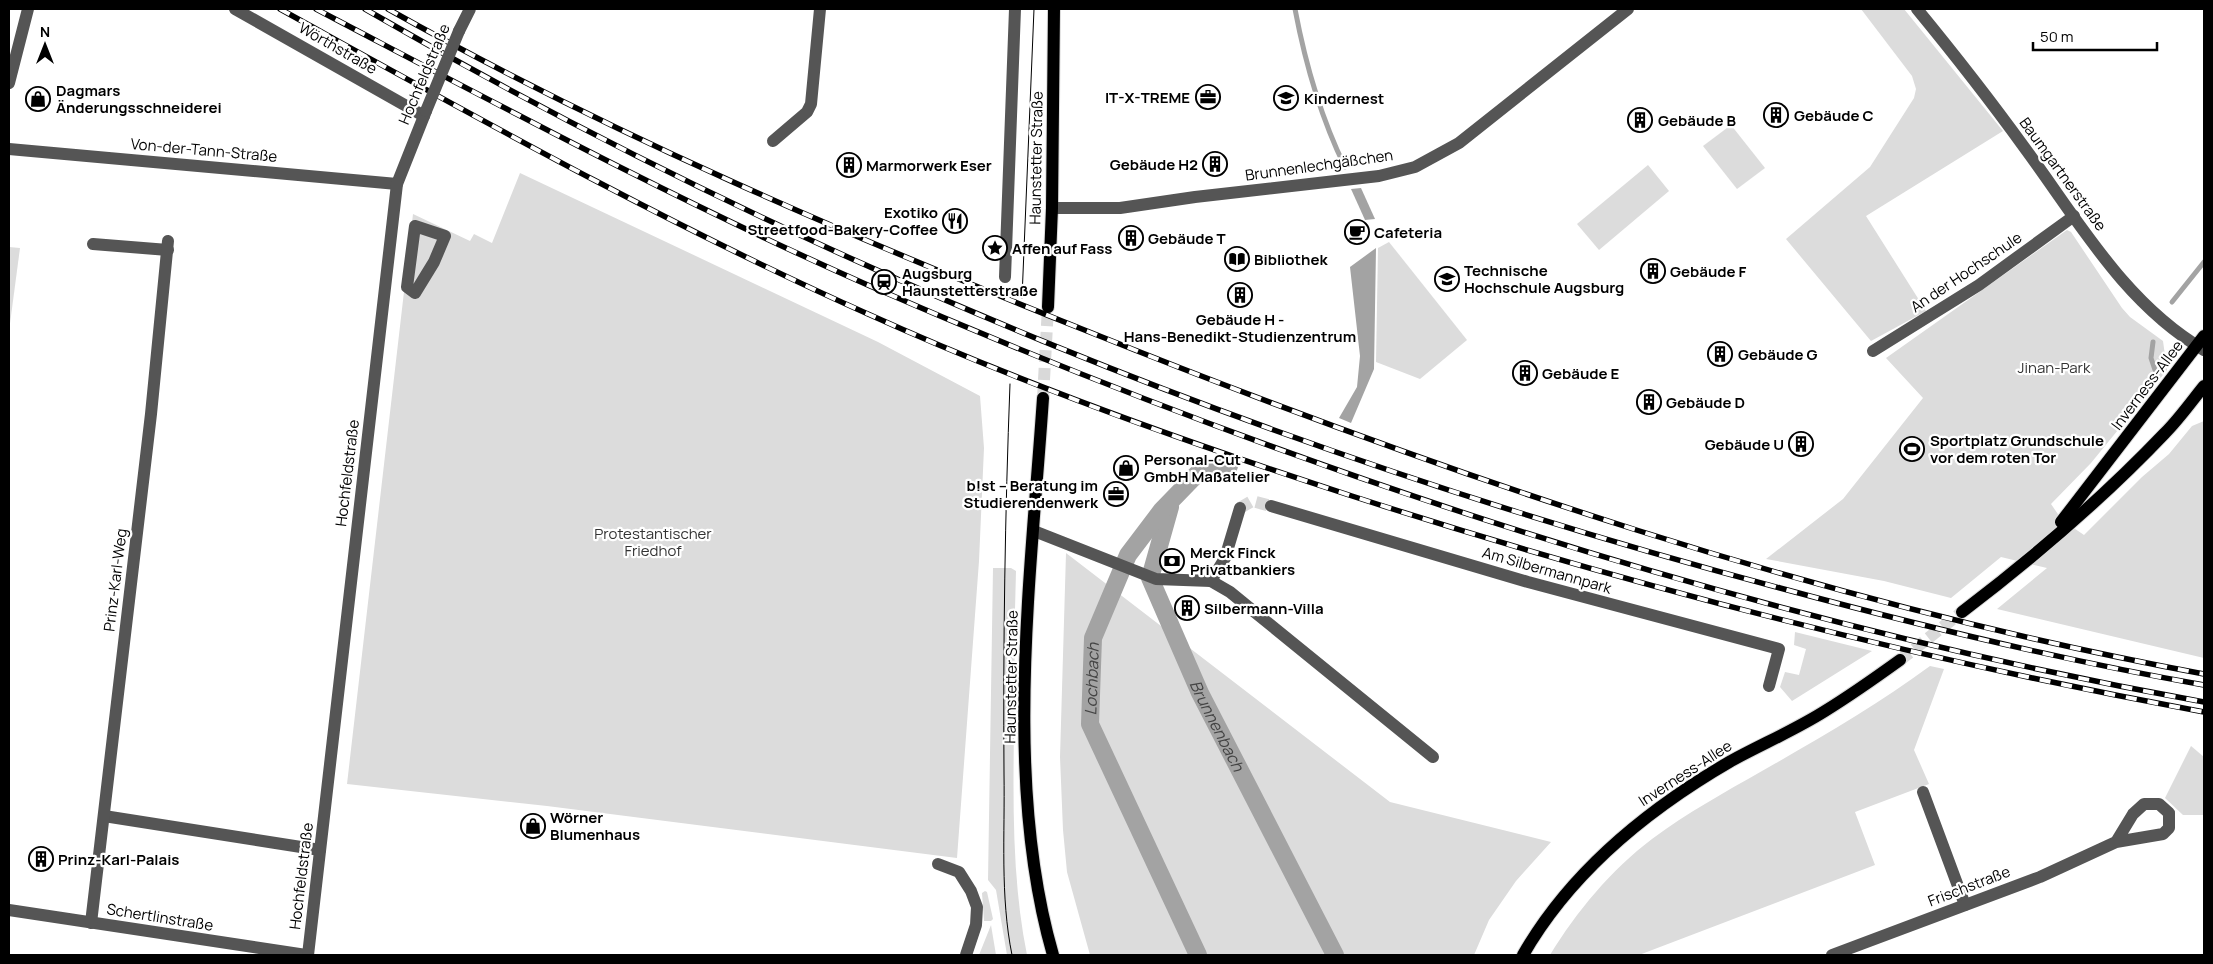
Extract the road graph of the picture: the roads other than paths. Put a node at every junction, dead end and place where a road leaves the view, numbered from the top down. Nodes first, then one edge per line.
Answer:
1 (28, 9) edge
2 (235, 9) edge
3 (470, 9) edge
4 (820, 9) edge
5 (1015, 9) edge
6 (1054, 9) edge
7 (1628, 9) edge
8 (1917, 9) edge
9 (9, 83) edge
10 (425, 113) junction
11 (773, 141) dead end
12 (9, 149) edge
13 (397, 184) junction
14 (1052, 208) junction
15 (2074, 216) junction
16 (93, 244) dead end
17 (434, 262) joint
18 (1005, 277) dead end
19 (1048, 307) tunnel mouth
20 (2202, 344) edge
21 (1873, 352) dead end
22 (2204, 386) edge
23 (1043, 398) tunnel mouth
24 (1271, 506) tunnel mouth
25 (1240, 508) dead end
26 (1034, 531) junction
27 (2041, 548) junction
28 (1211, 580) junction
29 (1962, 612) tunnel mouth
30 (1900, 660) tunnel mouth
31 (1770, 686) dead end
32 (1433, 757) dead end
33 (1923, 792) dead end
34 (104, 816) junction
35 (2116, 842) dead end
36 (320, 850) junction
37 (938, 864) dead end
38 (1965, 905) junction
39 (9, 910) edge
40 (91, 923) junction
41 (307, 955) edge
42 (966, 955) edge
43 (1053, 955) edge
44 (1523, 955) edge
45 (1832, 955) edge

1 - 9 street
2 - 10 street, Wörthstraße
3 - 10 street, Hochfeldstraße, bridge
4 - 11 street
5 - 18 street, Haunstetter Straße
6 - 14 main road, Haunstetter Straße
7 - 14 street, Brunnenlechgäßchen
8 - 15 street, Baumgartnerstraße
10 - 13 street, Hochfeldstraße
12 - 13 street, Von-der-Tann-Straße
13 - 36 street, Hochfeldstraße
14 - 19 main road, Haunstetter Straße
15 - 20 street, Baumgartnerstraße
15 - 21 street, An der Hochschule
16 - 34 street, Prinz-Karl-Weg
17 - 17 street
20 - 27 main road, Inverness-Allee
22 - 27 main road, Inverness-Allee
23 - 26 main road, Haunstetter Straße
24 - 31 street, Am Silbermannpark
25 - 28 street
26 - 28 street
26 - 43 main road, Haunstetter Straße
27 - 29 main road, Inverness-Allee
28 - 32 street
30 - 44 main road, Inverness-Allee
33 - 38 street
34 - 36 street
34 - 40 street, Prinz-Karl-Weg
35 - 38 street, Frischstraße
36 - 41 street, Hochfeldstraße
37 - 42 street
38 - 45 street, Frischstraße
39 - 40 street, Schertlinstraße
40 - 41 street, Schertlinstraße

